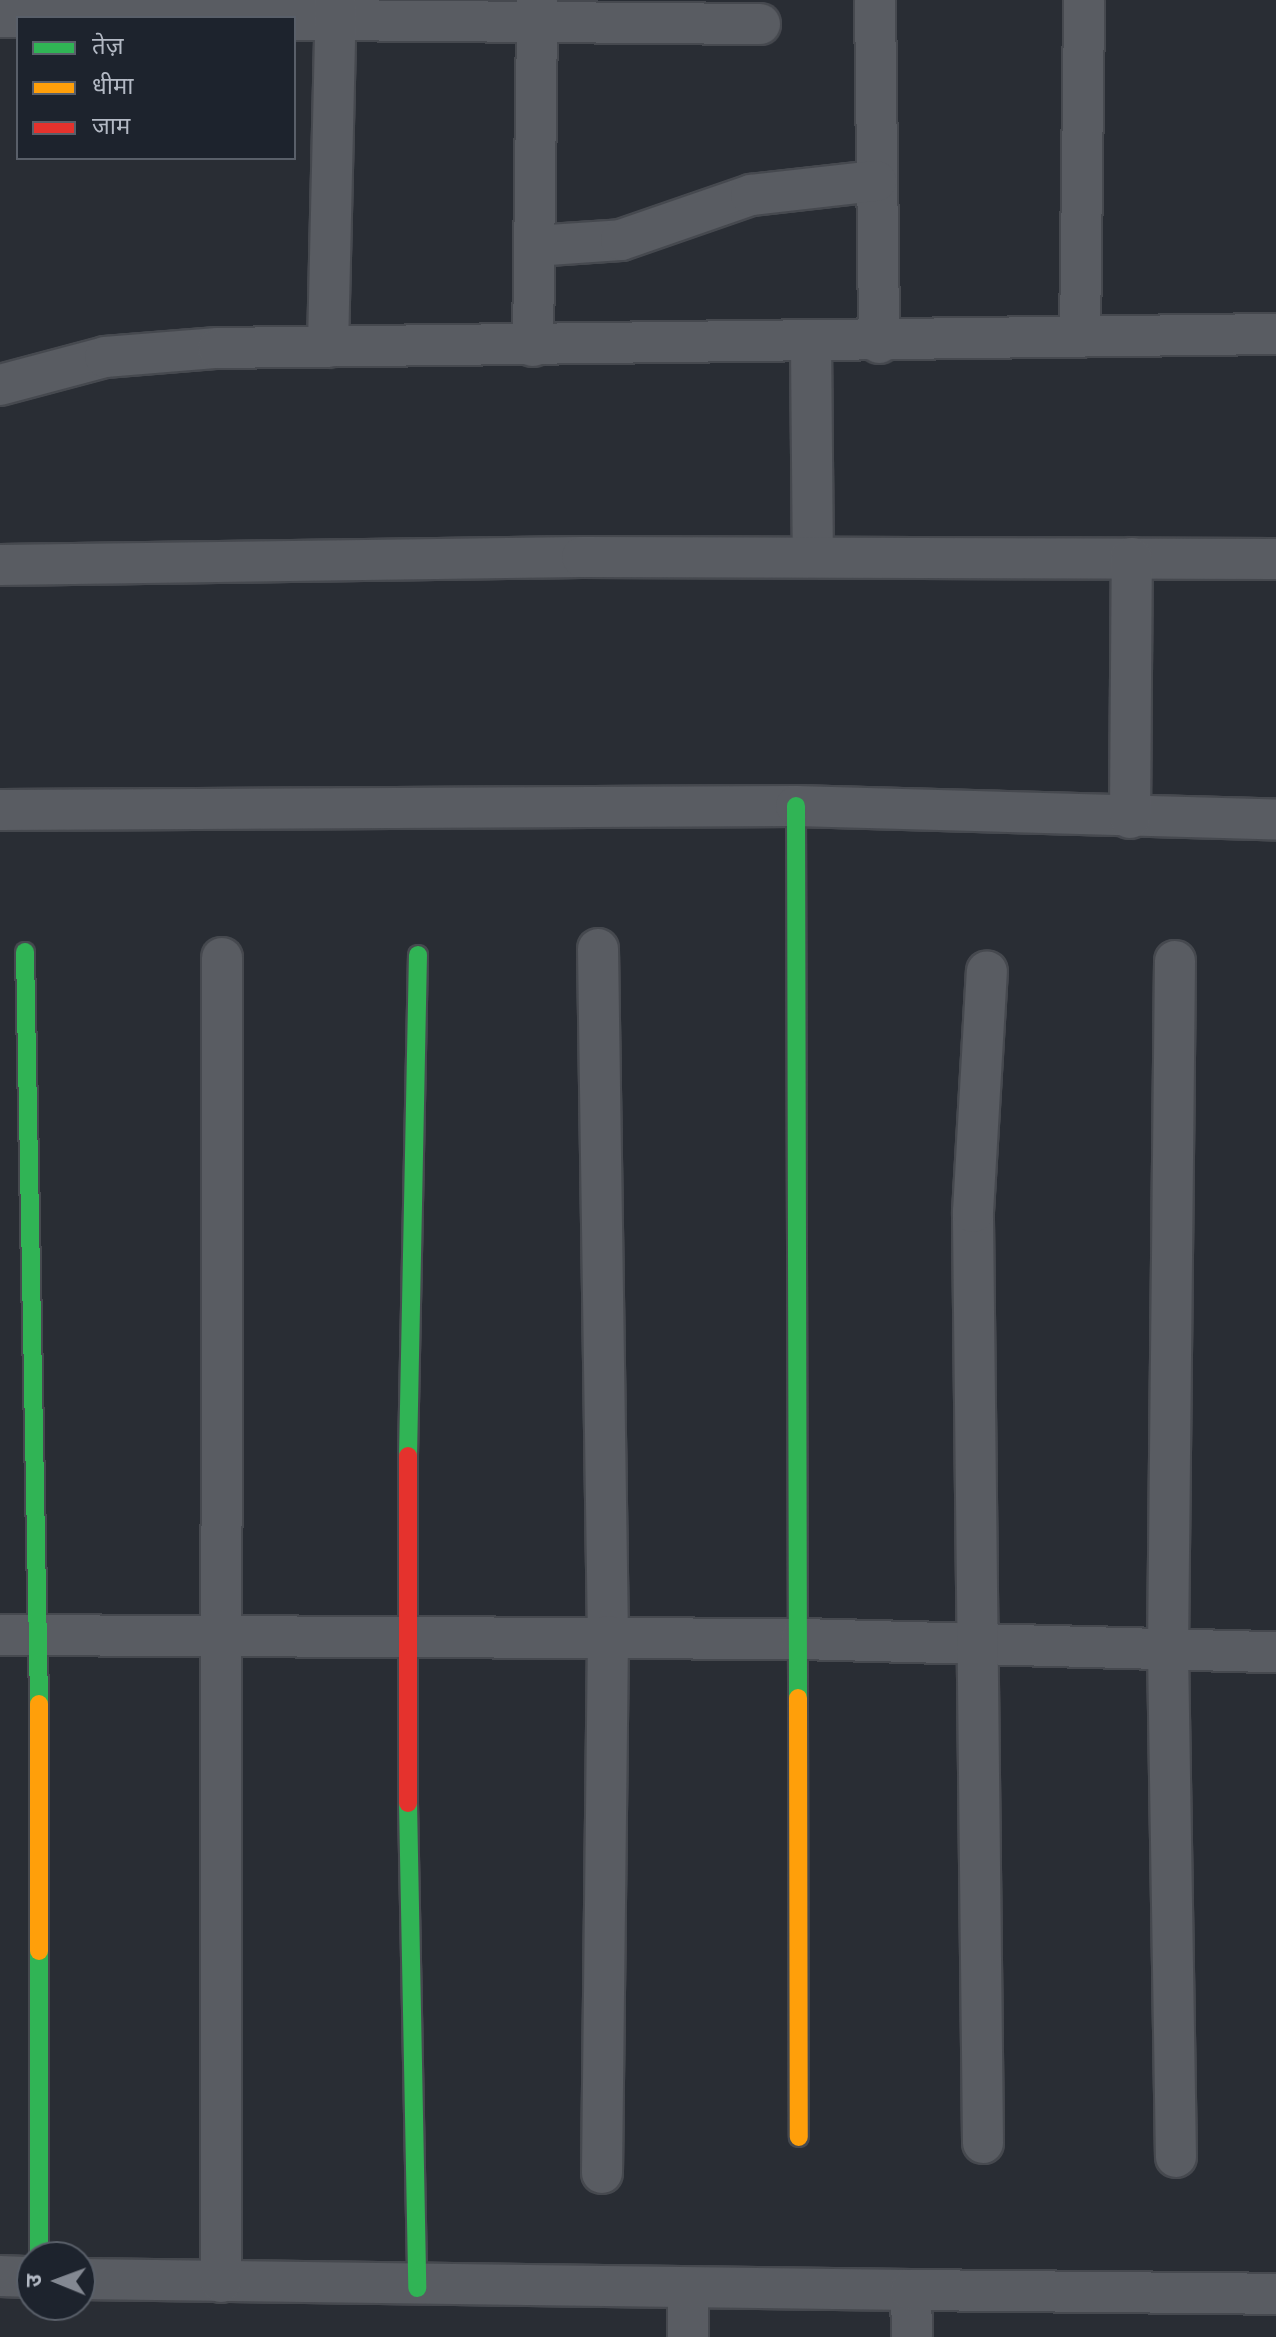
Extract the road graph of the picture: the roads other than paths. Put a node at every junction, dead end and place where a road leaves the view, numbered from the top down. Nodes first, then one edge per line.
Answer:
1 (875, 0) edge
2 (1084, 0) edge
3 (336, 8) edge
4 (536, 8) edge
5 (97, 16) edge
6 (760, 24) dead end
7 (876, 181) junction
8 (534, 246) junction
9 (1276, 334) edge
10 (1080, 337) junction
11 (811, 342) junction
12 (879, 343) junction
13 (533, 346) junction
14 (328, 347) junction
15 (0, 385) edge
16 (813, 556) junction
17 (1132, 558) junction
18 (1276, 559) edge
19 (0, 565) edge
20 (796, 806) junction
21 (0, 810) edge
22 (1130, 818) junction
23 (1276, 819) edge
24 (598, 949) dead end
25 (25, 952) dead end
26 (418, 955) dead end
27 (222, 958) dead end
28 (1175, 961) dead end
29 (987, 971) dead end
30 (19, 1634) edge
31 (608, 1637) junction
32 (219, 1638) junction
33 (405, 1639) junction
34 (801, 1639) junction
35 (974, 1645) junction
36 (1168, 1650) junction
37 (1276, 1652) edge
38 (799, 2137) dead end
39 (983, 2143) dead end
40 (1176, 2157) dead end
41 (602, 2173) dead end
42 (38, 2241) edge
43 (96, 2279) edge
44 (221, 2282) junction
45 (417, 2288) junction
46 (688, 2289) junction
47 (911, 2290) junction
48 (1276, 2294) edge
49 (688, 2337) edge
50 (912, 2337) edge

1 - 7 street
2 - 10 street
3 - 4 street
3 - 5 street
3 - 14 street
4 - 6 street
4 - 8 street
7 - 8 street
7 - 12 street
8 - 13 street
9 - 10 street
10 - 12 street
11 - 12 street
11 - 13 street
11 - 16 street
13 - 14 street
14 - 15 street
16 - 17 street
16 - 19 street
17 - 18 street
17 - 22 street
20 - 21 street
20 - 22 street
20 - 34 street
22 - 23 street
24 - 31 street
25 - 30 street
26 - 33 street
27 - 32 street
28 - 36 street
29 - 35 street
30 - 32 street
30 - 42 street
31 - 33 street
31 - 34 street
31 - 41 street
32 - 33 street
32 - 44 street
33 - 45 street
34 - 35 street
34 - 38 street
35 - 36 street
35 - 39 street
36 - 37 street
36 - 40 street
43 - 44 street
44 - 45 street
45 - 46 street
46 - 47 street
46 - 49 street
47 - 48 street
47 - 50 street

